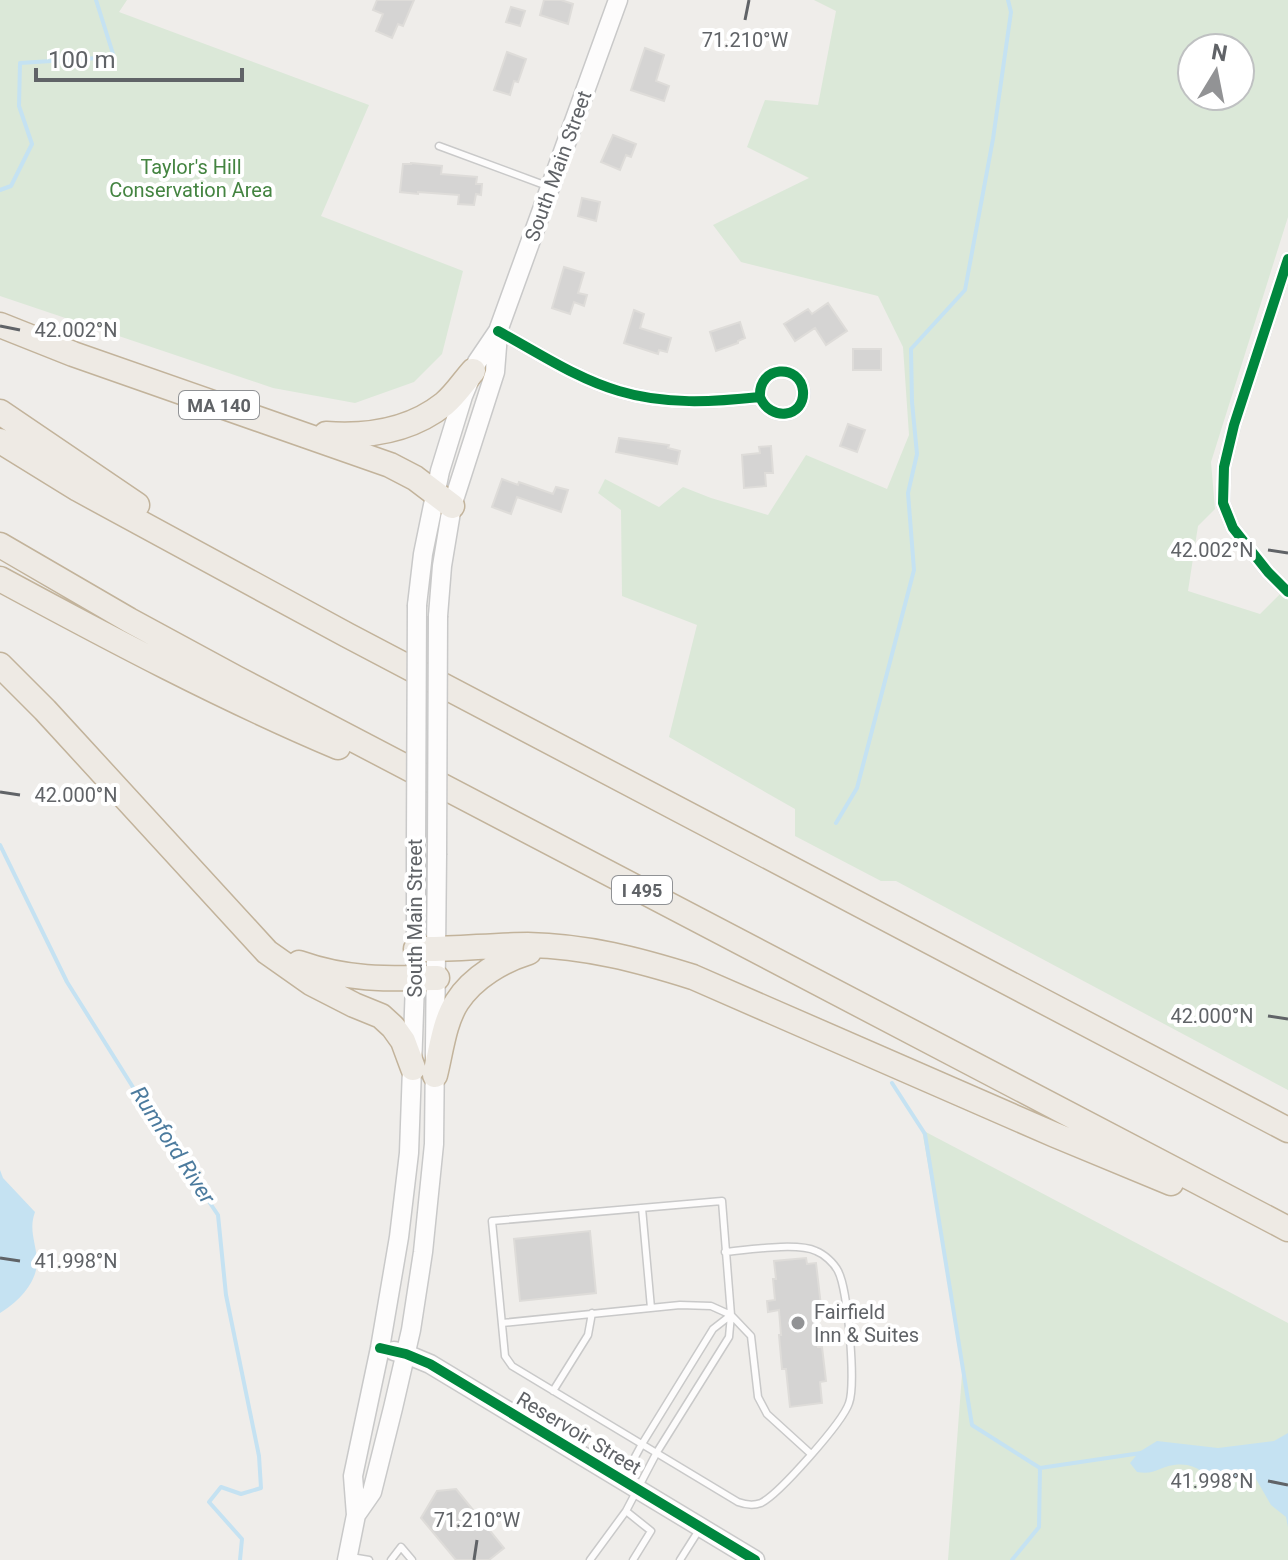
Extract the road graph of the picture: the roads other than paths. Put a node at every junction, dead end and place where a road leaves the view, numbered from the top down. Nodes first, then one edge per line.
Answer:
1 (618, 0) edge
2 (439, 146) dead end
3 (551, 187) junction
4 (1288, 259) edge
5 (0, 325) edge
6 (498, 331) junction
7 (473, 371) junction
8 (760, 397) dead end
9 (0, 412) edge
10 (272, 424) junction
11 (0, 441) edge
12 (444, 499) junction
13 (0, 545) edge
14 (0, 579) edge
15 (1288, 592) edge
16 (347, 635) junction
17 (0, 665) edge
18 (416, 771) junction
19 (546, 946) junction
20 (426, 949) junction
21 (267, 952) junction
22 (426, 978) junction
23 (424, 1072) junction
24 (1288, 1130) edge
25 (642, 1208) junction
26 (1288, 1230) edge
27 (725, 1252) junction
28 (651, 1308) junction
29 (592, 1313) junction
30 (731, 1315) junction
31 (502, 1323) junction
32 (380, 1348) junction
33 (406, 1354) junction
34 (553, 1391) junction
35 (642, 1444) junction
36 (657, 1452) junction
37 (811, 1454) junction
38 (630, 1484) junction
39 (626, 1511) junction
40 (356, 1515) junction
41 (701, 1527) junction
42 (347, 1558) edge
43 (369, 1560) edge
44 (391, 1560) edge
45 (412, 1560) edge
46 (590, 1560) edge
47 (633, 1560) edge
48 (680, 1560) edge
49 (755, 1560) edge

1 - 3 main road, South Main Street
2 - 3 lane
3 - 6 main road, South Main Street
4 - 15 street
5 - 10 highway, MA 140
6 - 7 main road, South Main Street
6 - 8 street
6 - 12 main road, South Main Street
7 - 10 highway
7 - 12 main road, South Main Street
9 - 16 highway
10 - 12 highway, MA 140
11 - 16 highway
12 - 20 main road, South Main Street, bridge
12 - 20 main road, South Main Street, bridge
13 - 18 highway, I 495
14 - 18 highway
16 - 24 highway
17 - 21 highway
18 - 26 highway, I 495
19 - 20 highway
19 - 23 highway
19 - 26 highway
20 - 22 main road, South Main Street
21 - 22 highway
21 - 23 highway
22 - 23 main road, South Main Street
23 - 32 main road, South Main Street
23 - 33 main road, South Main Street
25 - 27 lane
25 - 28 lane
25 - 31 lane
27 - 30 lane
27 - 37 lane
28 - 29 lane
28 - 30 lane
29 - 31 lane
29 - 34 lane
30 - 35 lane
30 - 36 lane
30 - 37 lane
31 - 34 lane
32 - 33 main road, Reservoir Street
32 - 40 main road, South Main Street
33 - 38 main road, Reservoir Street
33 - 40 main road, South Main Street
34 - 35 lane
35 - 36 lane
35 - 38 lane
36 - 37 lane
36 - 38 lane
38 - 39 lane
38 - 41 main road, Reservoir Street
39 - 46 lane
39 - 47 lane
40 - 42 main road, South Main Street
41 - 48 lane
41 - 49 main road, Reservoir Street
42 - 43 lane
44 - 45 lane

